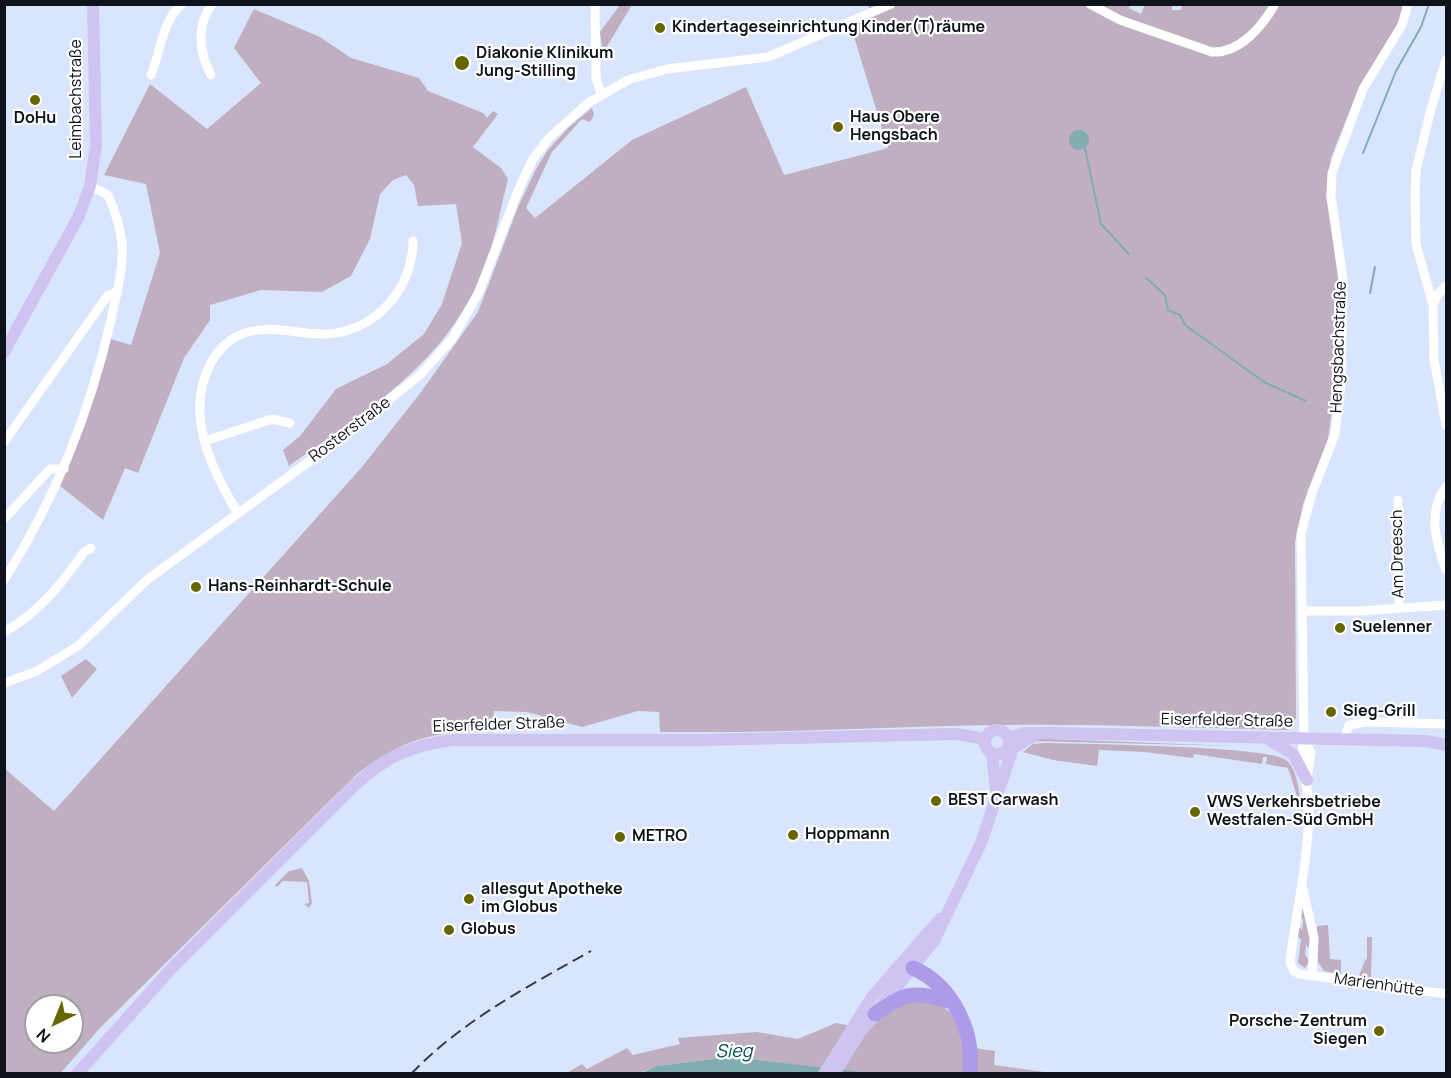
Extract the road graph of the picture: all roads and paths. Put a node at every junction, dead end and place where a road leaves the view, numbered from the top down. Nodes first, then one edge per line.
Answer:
1 (93, 4) edge
2 (182, 4) edge
3 (212, 4) edge
4 (596, 4) edge
5 (891, 4) edge
6 (1090, 4) edge
7 (1275, 4) edge
8 (1408, 4) edge
9 (1446, 60) edge
10 (151, 75) dead end
11 (211, 75) dead end
12 (601, 93) junction
13 (90, 186) junction
14 (413, 241) dead end
15 (1446, 286) edge
16 (117, 292) junction
17 (1432, 305) junction
18 (4, 352) edge
19 (290, 423) dead end
20 (1446, 425) edge
21 (205, 441) junction
22 (4, 442) edge
23 (64, 470) junction
24 (1446, 487) edge
25 (1398, 501) dead end
26 (238, 513) junction
27 (4, 519) edge
28 (91, 548) dead end
29 (1446, 570) edge
30 (4, 580) edge
31 (1446, 604) edge
32 (1399, 607) junction
33 (1302, 611) junction
34 (4, 632) edge
35 (4, 683) edge
36 (1446, 724) edge
37 (1051, 733) junction
38 (1008, 738) junction
39 (1267, 738) junction
40 (1304, 738) junction
41 (985, 739) junction
42 (1344, 739) junction
43 (1446, 745) edge
44 (996, 753) junction
45 (1307, 780) junction
46 (996, 796) junction
47 (1302, 885) junction
48 (908, 965) junction
49 (1312, 976) junction
50 (1446, 994) edge
51 (949, 1001) junction
52 (875, 1014) junction
53 (855, 1031) junction
54 (77, 1074) edge
55 (824, 1074) edge
56 (834, 1074) edge
57 (969, 1074) edge

1 - 13 main road, Leimbachstraße
2 - 10 street
3 - 11 street
4 - 12 street
5 - 12 street
6 - 7 street
8 - 33 street, Hengsbachstraße
9 - 17 street
12 - 26 street, Rosterstraße
13 - 16 street
13 - 18 main road, Leimbachstraße
14 - 21 street
15 - 17 street
16 - 22 street
16 - 23 street
17 - 20 street
19 - 21 street
21 - 26 street
23 - 27 street
23 - 30 street
24 - 29 street
25 - 32 street, Am Dreesch
26 - 35 street, Rosterstraße
28 - 34 street
31 - 32 street, Am Dreesch
32 - 33 street, Am Dreesch
33 - 40 street, Hengsbachstraße
36 - 42 street
37 - 38 main road, Eiserfelder Straße
37 - 39 main road, Eiserfelder Straße
37 - 46 main road
38 - 41 main road, Eiserfelder Straße
38 - 44 main road
39 - 40 main road, Eiserfelder Straße
39 - 45 main road
40 - 42 main road, Eiserfelder Straße
40 - 45 street, Marienhütte
41 - 44 main road
41 - 54 main road, Eiserfelder Straße
42 - 43 main road, Eiserfelder Straße
44 - 46 main road
45 - 47 street, Marienhütte
46 - 48 main road
47 - 49 street, Marienhütte
47 - 49 street, Marienhütte
48 - 51 highway
48 - 52 main road
48 - 53 main road
49 - 50 street, Marienhütte
51 - 52 highway
51 - 57 highway
52 - 53 main road
53 - 55 main road
53 - 56 main road

